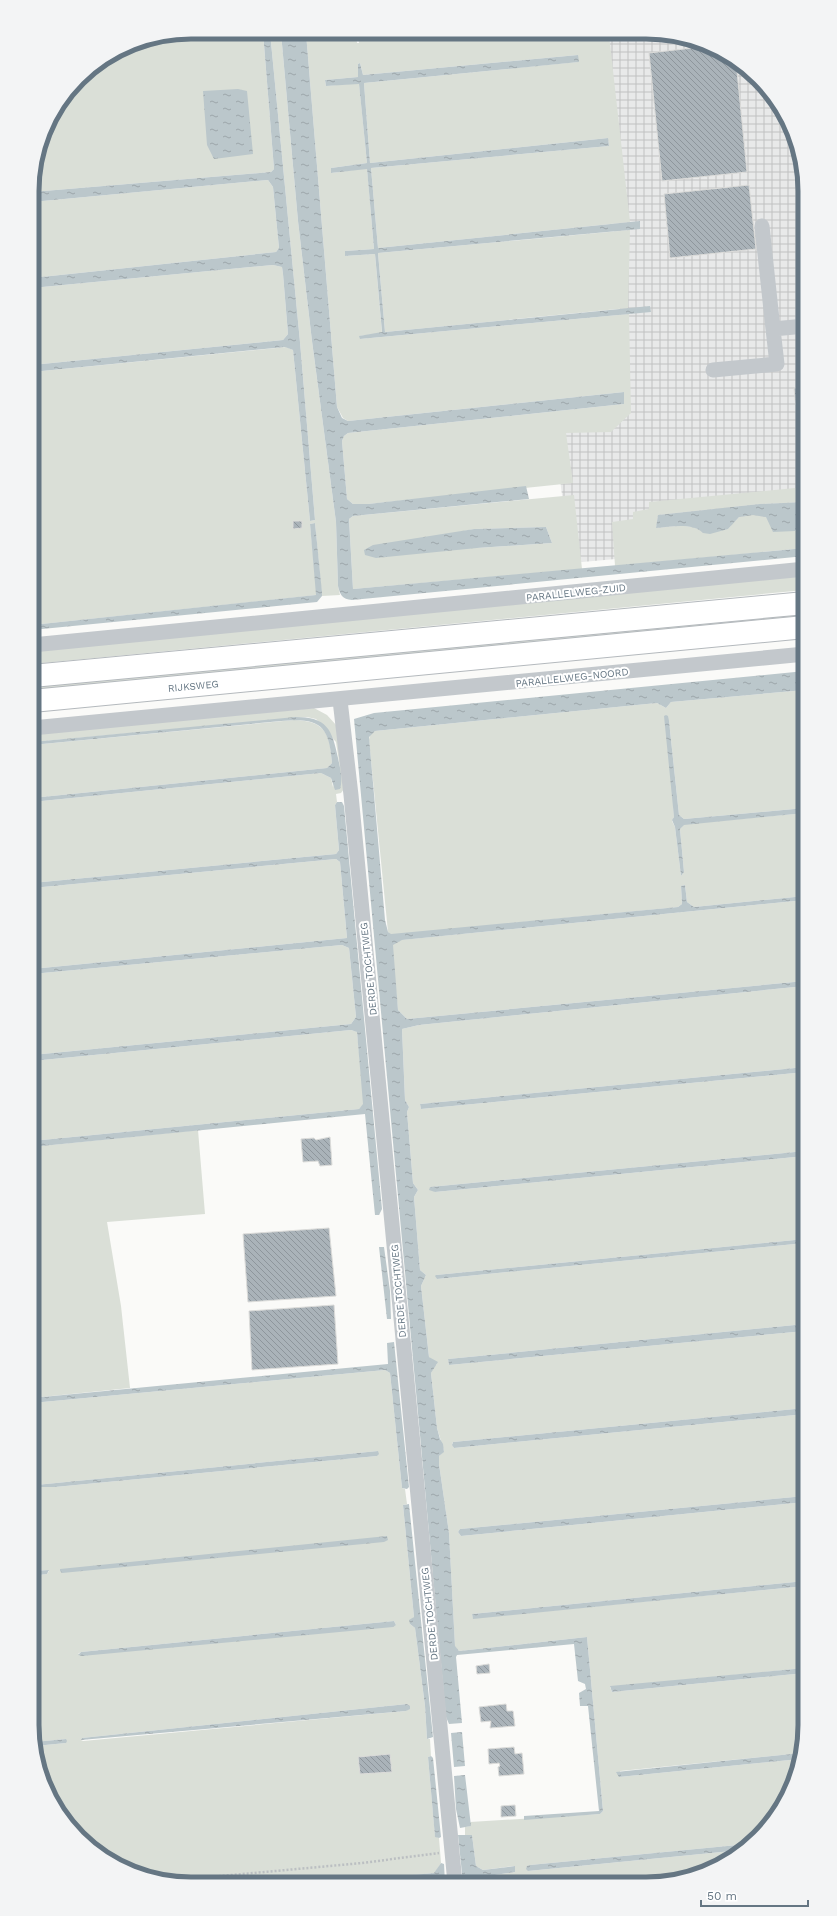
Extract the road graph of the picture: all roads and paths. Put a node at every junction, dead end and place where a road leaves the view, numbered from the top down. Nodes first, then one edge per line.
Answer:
1 (762, 226) dead end
2 (798, 327) edge
3 (773, 329) junction
4 (713, 370) dead end
5 (798, 570) edge
6 (798, 604) edge
7 (798, 628) edge
8 (39, 644) edge
9 (798, 655) edge
10 (39, 675) edge
11 (39, 700) edge
12 (340, 700) junction
13 (39, 727) edge
14 (452, 1851) junction
15 (210, 1877) edge
16 (454, 1877) edge

1 - 3 street
2 - 3 street
3 - 4 street
5 - 8 street, PARALLELWEG-ZUID
6 - 10 highway
7 - 11 highway, RIJKSWEG
9 - 12 street, PARALLELWEG-NOORD
12 - 13 street
12 - 14 street, DERDE TOCHTWEG
14 - 15 path
14 - 16 street, DERDE TOCHTWEG

